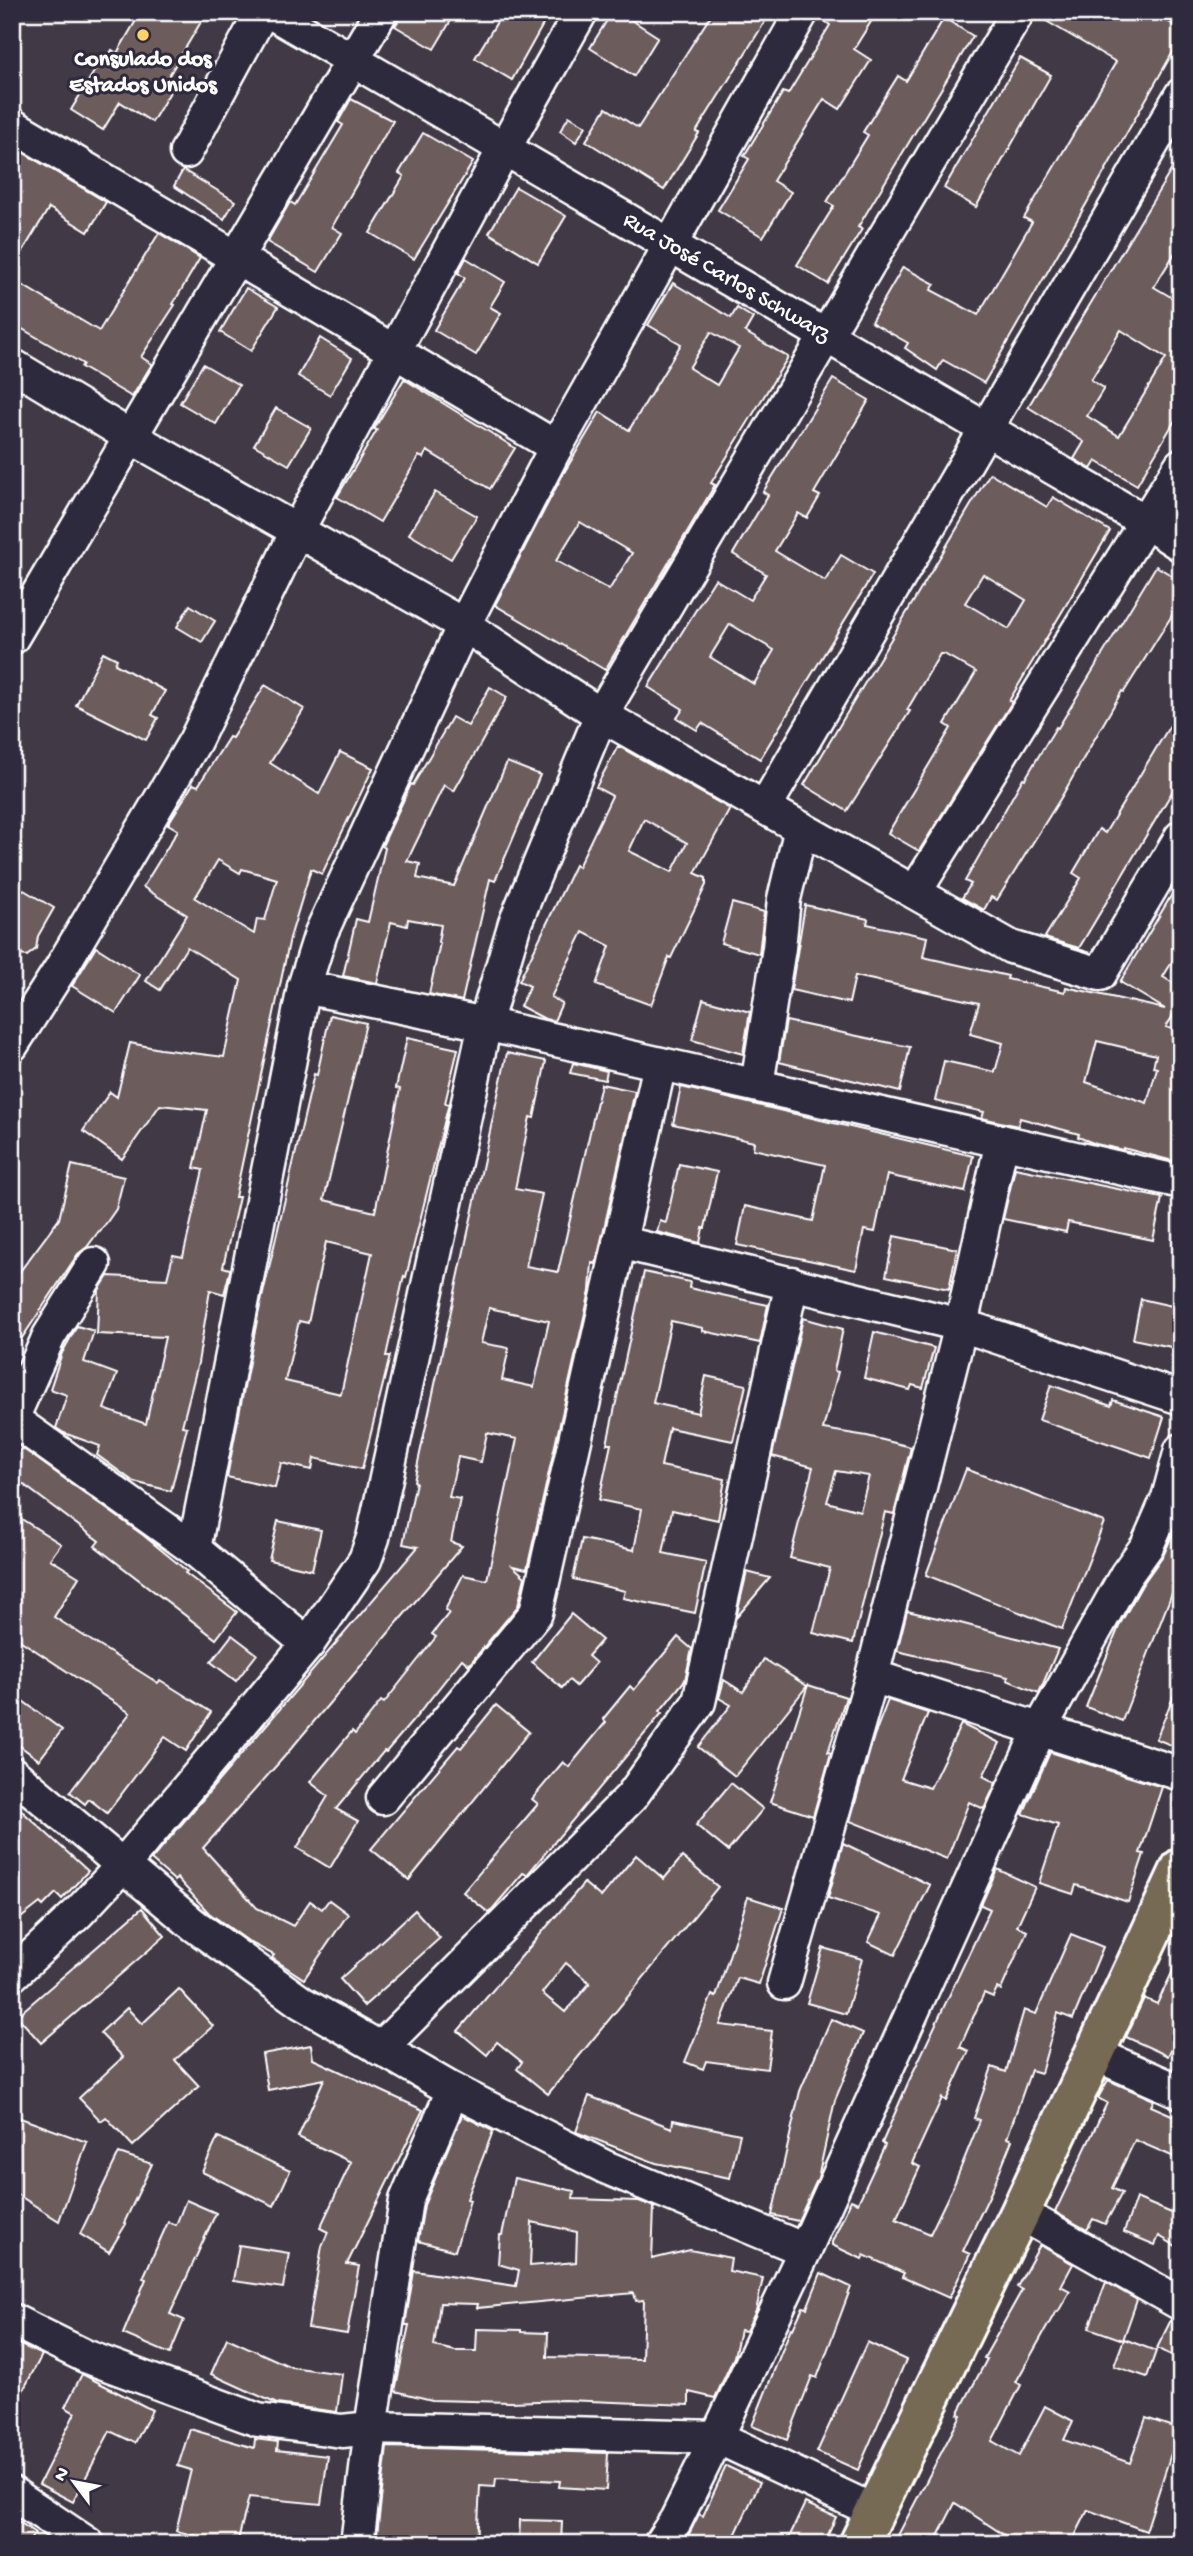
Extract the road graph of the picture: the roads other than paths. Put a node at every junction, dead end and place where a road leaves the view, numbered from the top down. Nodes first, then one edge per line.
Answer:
1 (262, 12) edge
2 (270, 12) edge
3 (381, 12) edge
4 (581, 12) edge
5 (802, 12) edge
6 (1018, 12) edge
7 (353, 61) junction
8 (1181, 95) edge
9 (12, 125) edge
10 (504, 149) junction
11 (186, 152) dead end
12 (670, 245) junction
13 (237, 258) junction
14 (826, 336) junction
15 (395, 351) junction
16 (12, 365) edge
17 (986, 429) junction
18 (131, 437) junction
19 (556, 447) junction
20 (1181, 465) edge
21 (1146, 522) junction
22 (297, 531) junction
23 (1181, 545) edge
24 (464, 625) junction
25 (12, 638) edge
26 (601, 715) junction
27 (765, 807) junction
28 (801, 828) junction
29 (1181, 837) edge
30 (915, 892) junction
31 (304, 987) junction
32 (485, 1024) junction
33 (12, 1045) edge
34 (660, 1064) junction
35 (757, 1086) junction
36 (1002, 1141) junction
37 (1181, 1182) edge
38 (619, 1242) junction
39 (94, 1264) dead end
40 (792, 1283) junction
41 (961, 1325) junction
42 (1181, 1398) edge
43 (12, 1419) edge
44 (1181, 1450) edge
45 (194, 1549) junction
46 (307, 1644) junction
47 (872, 1675) junction
48 (1040, 1729) junction
49 (12, 1773) edge
50 (1181, 1774) edge
51 (383, 1798) dead end
52 (123, 1865) junction
53 (1181, 1868) edge
54 (12, 1975) edge
55 (784, 1983) dead end
56 (380, 2049) junction
57 (1095, 2054) junction
58 (453, 2090) junction
59 (1181, 2092) edge
60 (1020, 2213) junction
61 (805, 2250) junction
62 (1181, 2304) edge
63 (12, 2320) edge
64 (371, 2428) junction
65 (717, 2437) junction
66 (12, 2493) edge
67 (866, 2528) edge
68 (88, 2544) edge
69 (357, 2544) edge
70 (660, 2544) edge

1 - 11 street
2 - 7 street, Rua José Carlos Schwarz
3 - 7 street
4 - 10 street
5 - 12 street
6 - 14 street
7 - 10 street, Rua José Carlos Schwarz
7 - 13 street
8 - 17 street
9 - 13 street
10 - 12 street, Rua José Carlos Schwarz
10 - 15 street
12 - 14 street, Rua José Carlos Schwarz
12 - 19 street
13 - 15 street
13 - 18 street
14 - 17 street, Rua José Carlos Schwarz
14 - 26 street
15 - 19 street
15 - 22 street
16 - 18 street
17 - 21 street, Rua José Carlos Schwarz
17 - 27 street
18 - 22 street
18 - 25 street
19 - 24 street
20 - 21 street
21 - 23 street, Rua José Carlos Schwarz
21 - 30 street
22 - 24 street
22 - 33 street
24 - 26 street
24 - 31 street
26 - 27 street
26 - 32 street
27 - 28 street
28 - 30 street
28 - 35 street
29 - 30 street
31 - 32 street
31 - 45 street
32 - 34 street
32 - 46 street
34 - 35 street
34 - 38 street
35 - 36 street
36 - 37 street
36 - 41 street
38 - 40 street
38 - 51 street
39 - 43 street
40 - 41 street
40 - 56 street
41 - 42 street
41 - 47 street
43 - 45 street
44 - 48 street
45 - 46 street
46 - 52 street
47 - 48 street
47 - 55 street
48 - 50 street
48 - 61 street
49 - 52 street
52 - 54 street
52 - 56 street
53 - 57 main road
56 - 58 street
57 - 59 street
57 - 60 main road
58 - 61 street
58 - 64 street
60 - 62 street
60 - 67 main road
61 - 65 street
63 - 64 street
64 - 65 street
64 - 69 street
65 - 67 street
65 - 70 street
66 - 68 street

